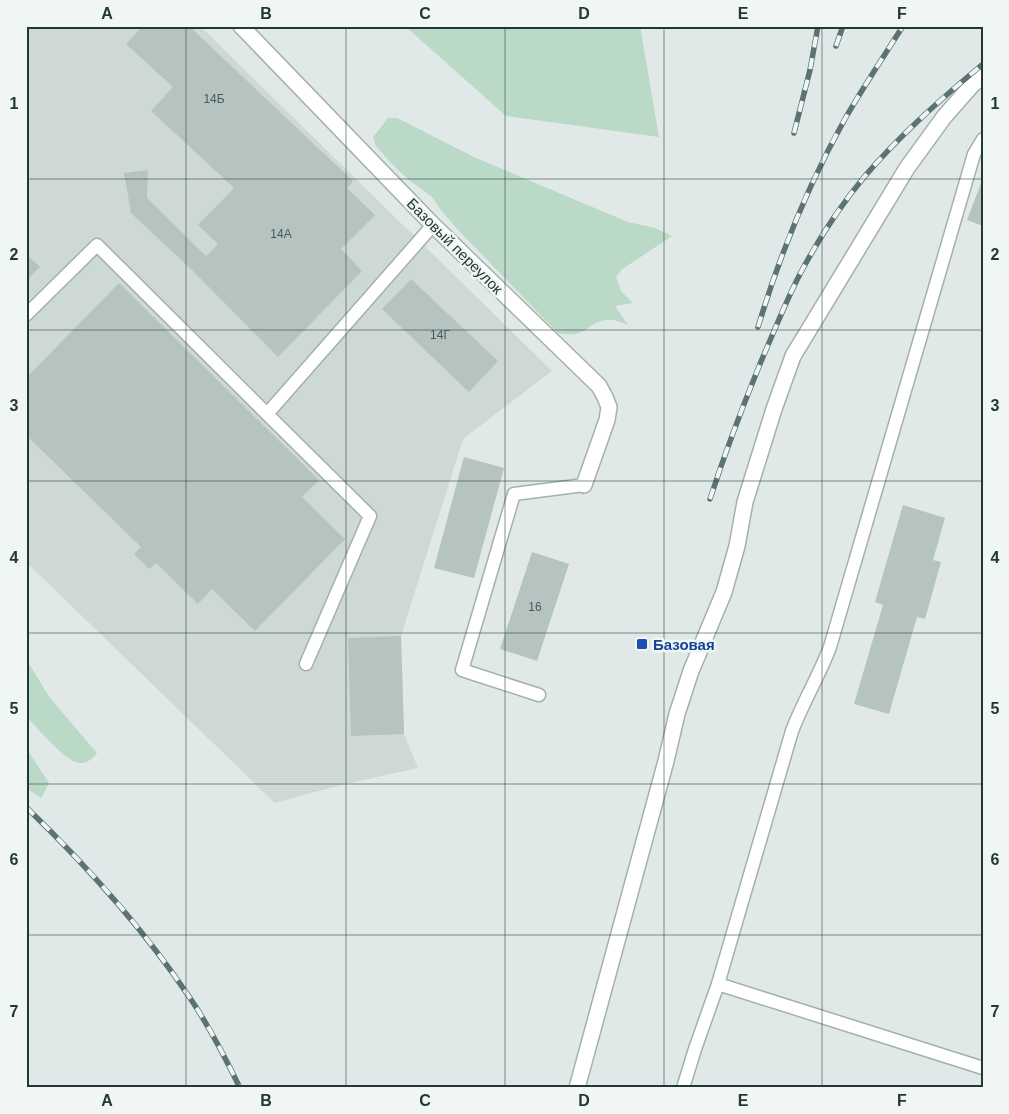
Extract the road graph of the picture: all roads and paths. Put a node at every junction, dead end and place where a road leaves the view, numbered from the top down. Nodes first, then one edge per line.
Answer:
1 (241, 26) edge
2 (983, 78) edge
3 (983, 139) edge
4 (433, 225) junction
5 (26, 315) edge
6 (267, 414) junction
7 (584, 485) joint
8 (306, 664) dead end
9 (539, 695) dead end
10 (718, 984) junction
11 (983, 1068) edge
12 (26, 1084) edge
13 (34, 1088) edge
14 (577, 1088) edge
15 (683, 1088) edge

1 - 4 street, Базовый переулок
2 - 14 street
3 - 10 lane
4 - 6 lane
4 - 7 street, Базовый переулок
5 - 6 lane
6 - 8 lane
7 - 9 lane
10 - 11 lane
10 - 15 lane
12 - 13 path

